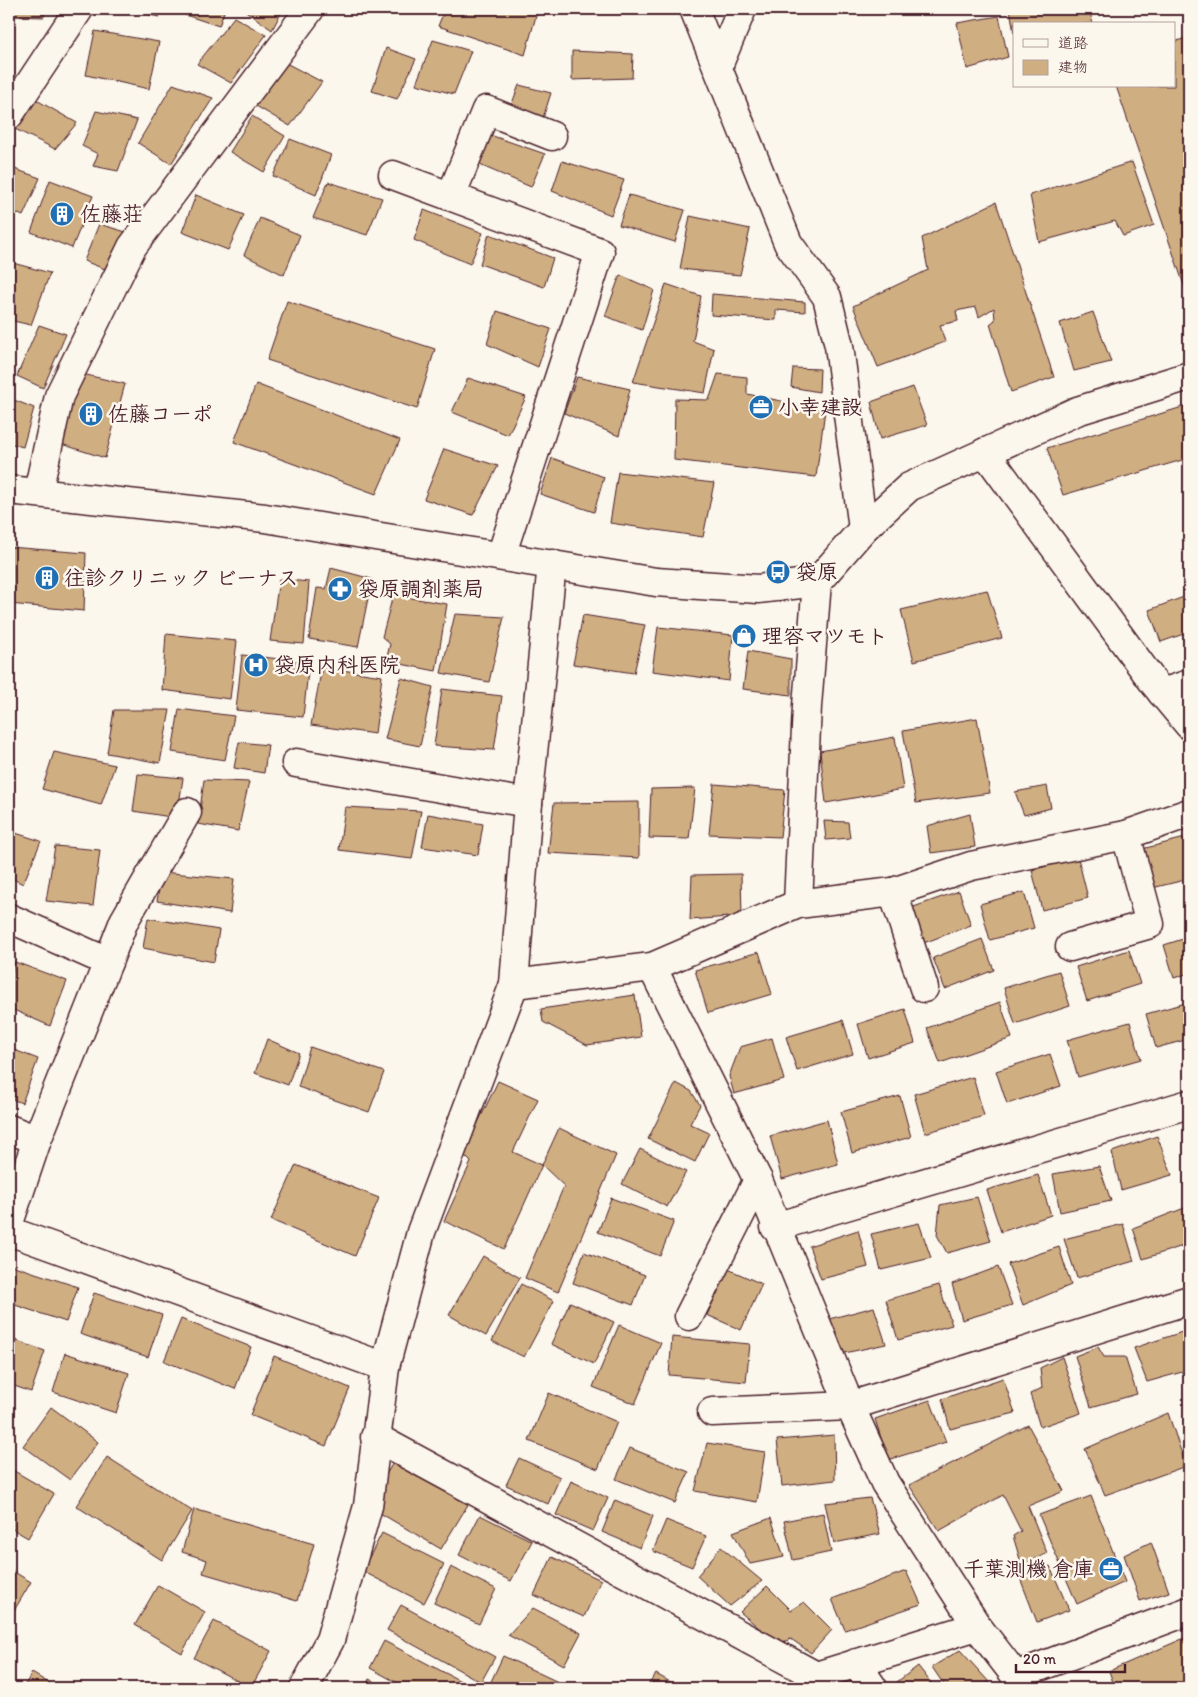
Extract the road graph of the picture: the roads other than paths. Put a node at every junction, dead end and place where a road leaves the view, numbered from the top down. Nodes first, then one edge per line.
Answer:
1 (79, 9) edge
2 (310, 9) edge
3 (694, 9) edge
4 (742, 9) edge
5 (718, 66) junction
6 (9, 115) edge
7 (552, 136) dead end
8 (392, 175) dead end
9 (451, 196) junction
10 (1189, 376) edge
11 (985, 452) junction
12 (9, 490) edge
13 (38, 492) junction
14 (863, 529) junction
15 (501, 556) junction
16 (552, 564) junction
17 (818, 582) junction
18 (1189, 684) edge
19 (1162, 693) junction
20 (1189, 725) edge
21 (296, 763) dead end
22 (528, 803) junction
23 (187, 812) dead end
24 (1189, 812) edge
25 (1126, 835) junction
26 (893, 892) junction
27 (798, 904) junction
28 (9, 918) edge
29 (1070, 947) dead end
30 (108, 962) junction
31 (652, 967) junction
32 (514, 984) junction
33 (924, 988) dead end
34 (1189, 1104) edge
35 (9, 1129) edge
36 (37, 1140) junction
37 (758, 1180) junction
38 (9, 1223) edge
39 (775, 1227) junction
40 (9, 1231) edge
41 (1189, 1300) edge
42 (688, 1316) dead end
43 (385, 1367) junction
44 (850, 1406) junction
45 (712, 1412) dead end
46 (375, 1437) junction
47 (1189, 1610) edge
48 (977, 1626) junction
49 (856, 1663) junction
50 (813, 1682) edge
51 (1020, 1682) edge
52 (304, 1688) edge
53 (873, 1688) edge

1 - 6 street
2 - 13 street
3 - 5 street
4 - 5 street
5 - 14 street
7 - 9 street
8 - 9 street
9 - 15 street
10 - 11 street
11 - 14 street
11 - 19 street
12 - 13 street
13 - 15 street
14 - 17 street
15 - 16 street
16 - 17 street
16 - 22 street
17 - 27 street
18 - 19 street
19 - 20 street
21 - 22 street
22 - 32 street
23 - 30 street
24 - 25 street
25 - 26 street
25 - 29 street
26 - 27 street
26 - 33 street
27 - 31 street
28 - 30 street
30 - 36 street
31 - 32 street
31 - 37 street
32 - 43 street
34 - 39 street
35 - 36 street
36 - 38 street
37 - 39 street
37 - 42 street
39 - 44 street
40 - 43 street
41 - 44 street
43 - 46 street
44 - 45 street
44 - 48 street
46 - 50 street
46 - 52 street
47 - 51 street
48 - 49 street
48 - 51 street
49 - 50 street
49 - 53 street

